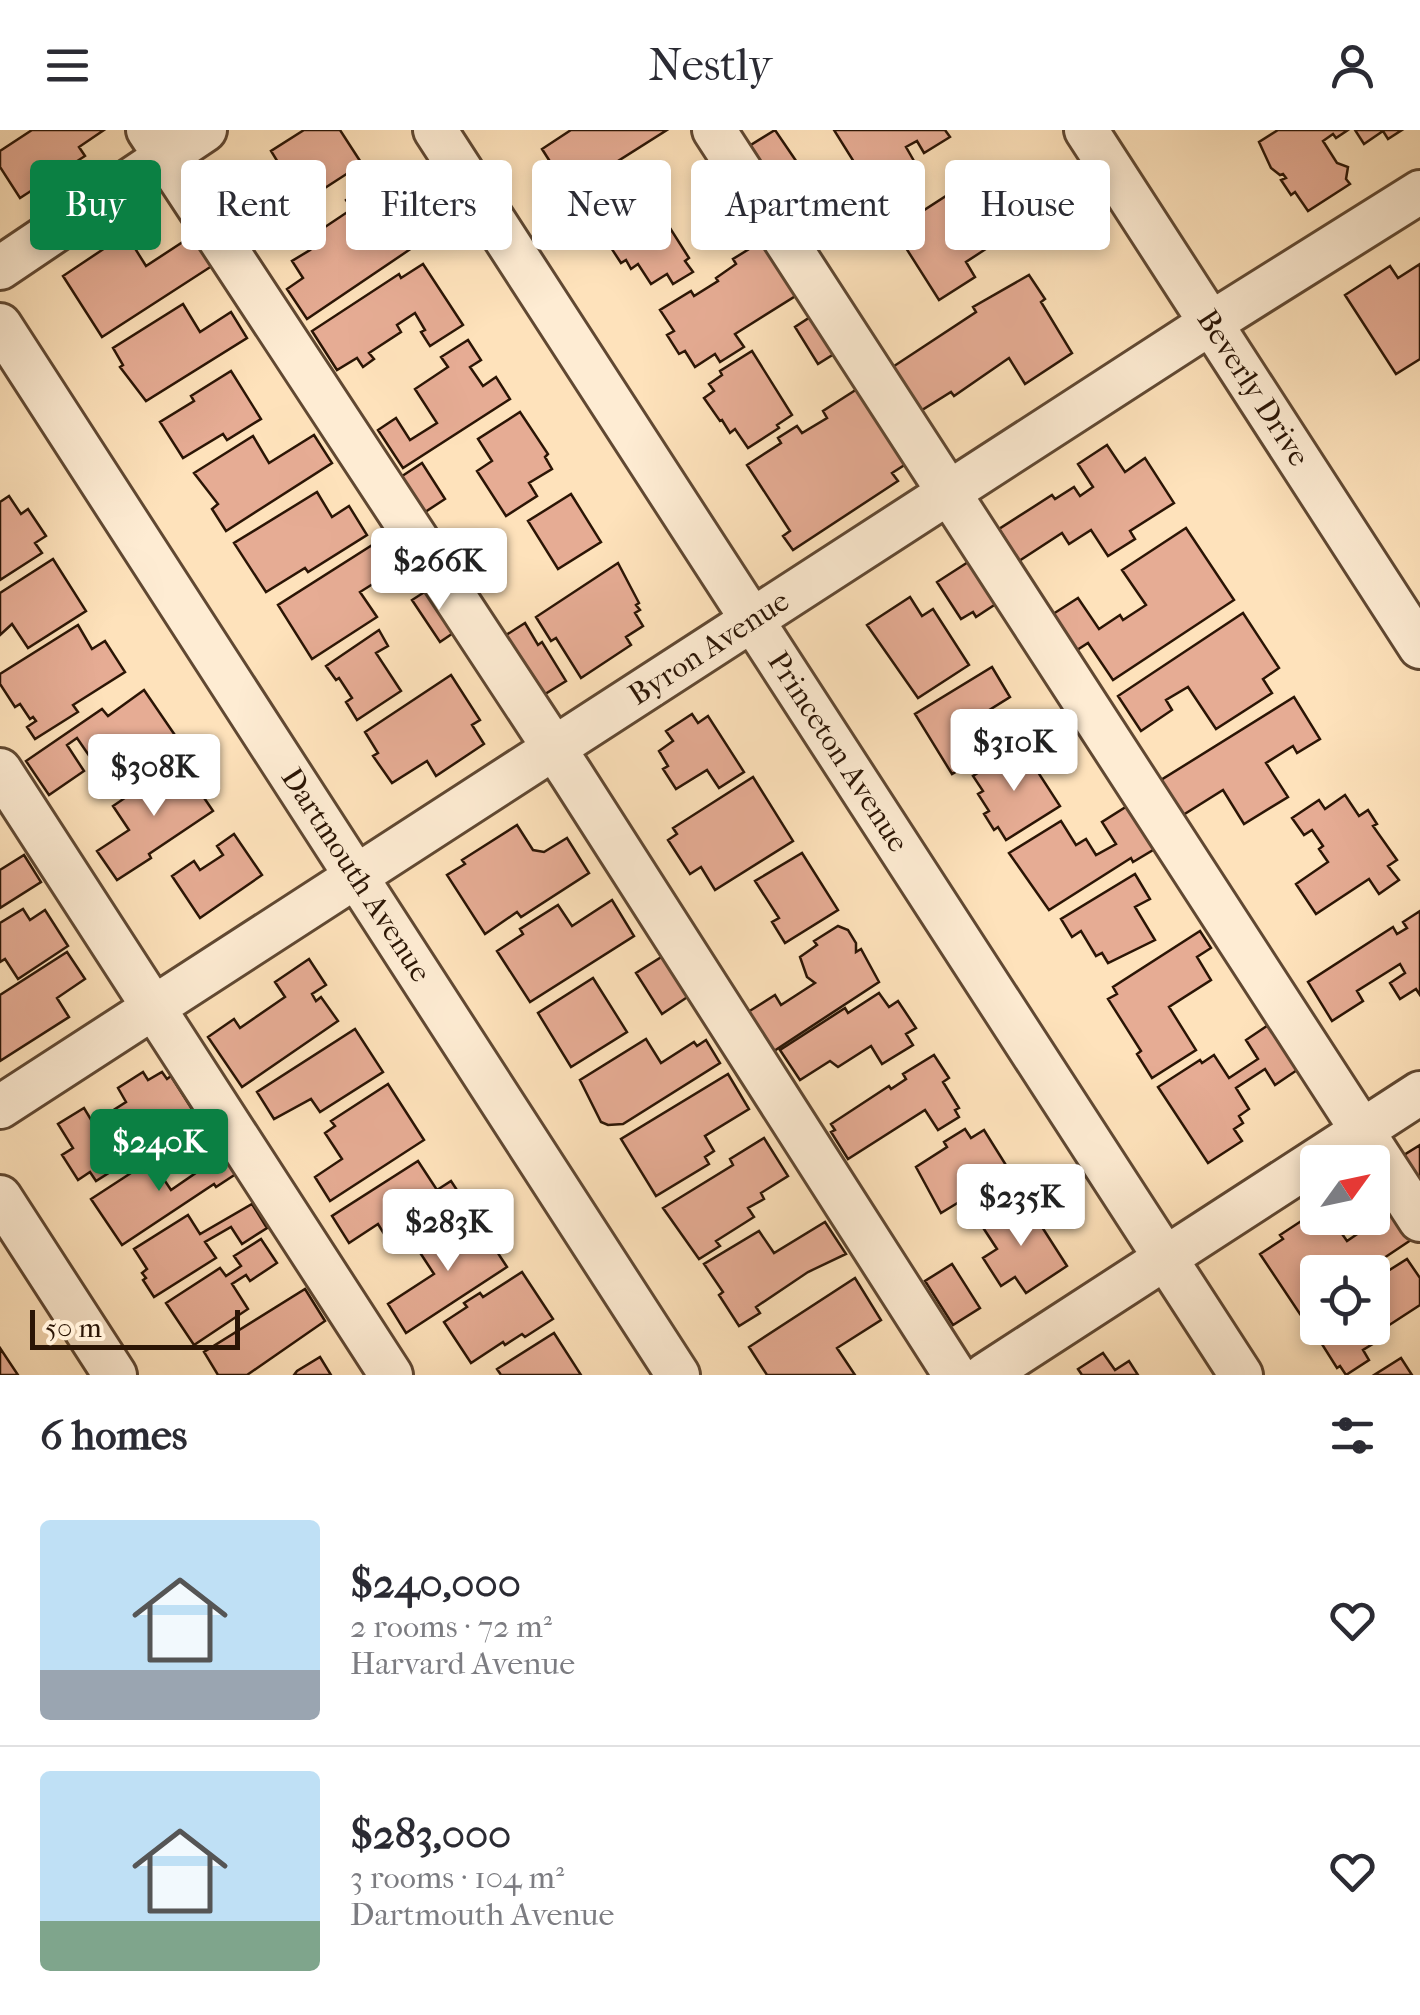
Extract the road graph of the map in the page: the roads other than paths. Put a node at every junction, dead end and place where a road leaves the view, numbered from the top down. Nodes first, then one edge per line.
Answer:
1 (205, 130) edge
2 (435, 130) edge
3 (714, 130) edge
4 (1086, 130) edge
5 (157, 143) edge
6 (1420, 192) edge
7 (0, 268) edge
8 (1211, 324) junction
9 (0, 325) edge
10 (948, 493) junction
11 (752, 620) junction
12 (1420, 647) edge
13 (554, 748) junction
14 (0, 770) edge
15 (356, 876) junction
16 (154, 1008) junction
17 (1420, 1093) edge
18 (0, 1107) edge
19 (1362, 1130) junction
20 (0, 1197) edge
21 (1420, 1220) edge
22 (1164, 1257) junction
23 (115, 1375) edge
24 (391, 1375) edge
25 (678, 1375) edge
26 (955, 1375) edge
27 (986, 1375) edge
28 (1241, 1375) edge

1 - 5 street
2 - 11 street, Princeton Avenue
3 - 10 street
4 - 8 street, Beverly Drive
5 - 7 street
5 - 13 street
6 - 8 street, Byron Avenue
8 - 10 street, Byron Avenue
8 - 12 street, Beverly Drive
9 - 15 street, Dartmouth Avenue
10 - 11 street, Byron Avenue
10 - 19 street
11 - 13 street, Byron Avenue
11 - 22 street, Princeton Avenue
13 - 15 street, Byron Avenue
13 - 26 street
14 - 16 street
15 - 16 street, Byron Avenue
15 - 25 street, Dartmouth Avenue
16 - 18 street, Byron Avenue
16 - 24 street
17 - 19 street
19 - 21 street
19 - 22 street
20 - 23 street
22 - 27 street
22 - 28 street, Princeton Avenue

